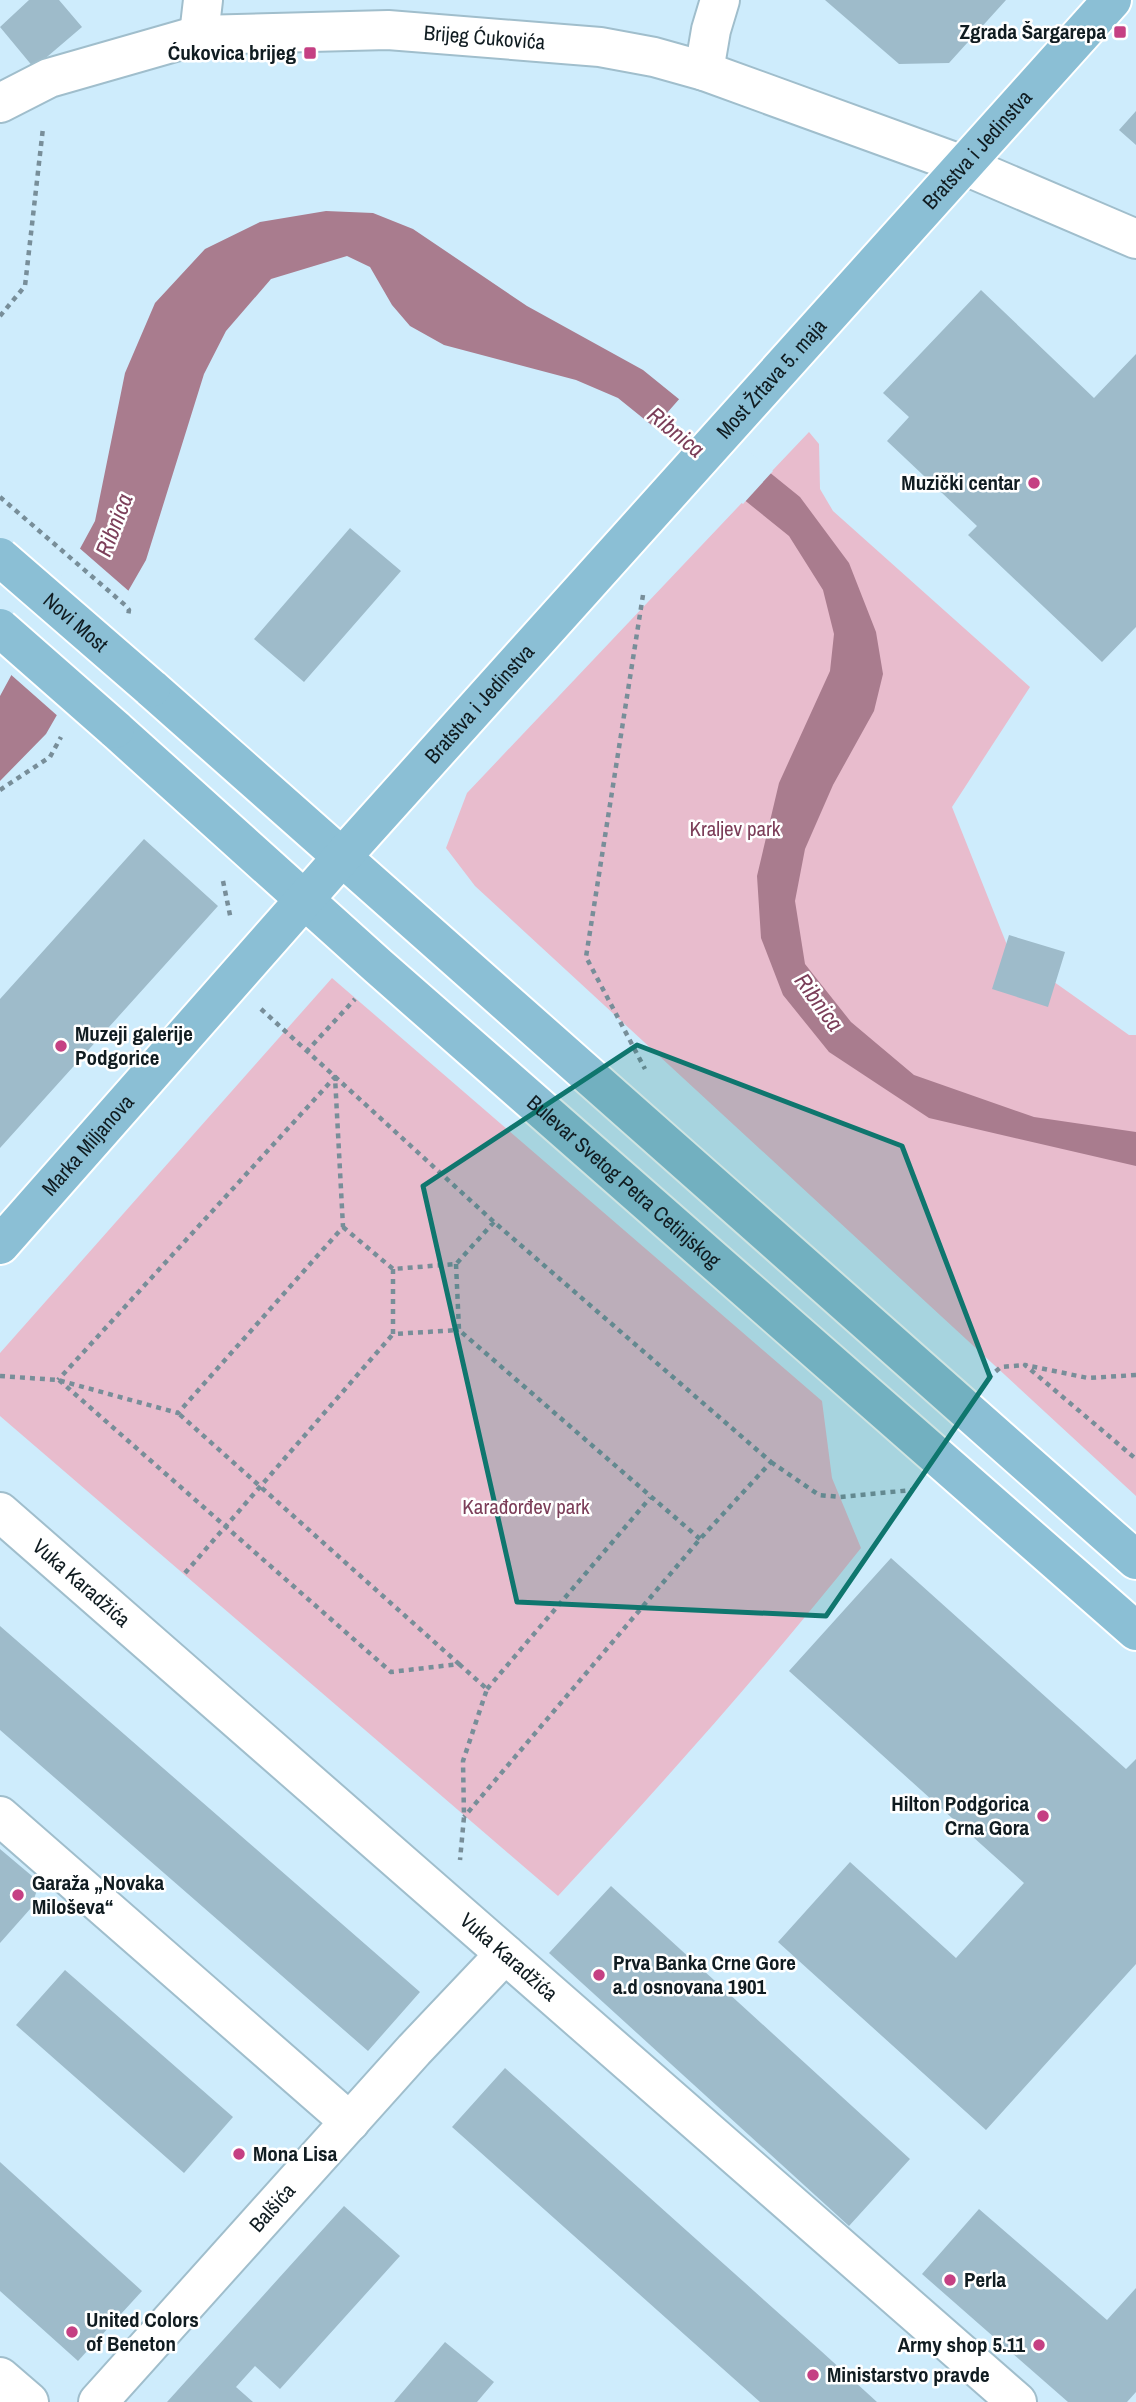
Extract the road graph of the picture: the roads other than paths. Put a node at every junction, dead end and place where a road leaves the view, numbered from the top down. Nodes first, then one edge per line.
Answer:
1 (720, 0) edge
2 (1112, 0) edge
3 (386, 15) edge
4 (201, 17) edge
5 (704, 71) junction
6 (0, 103) edge
7 (963, 165) junction
8 (1136, 239) edge
9 (843, 299) joint
10 (616, 552) joint
11 (0, 557) edge
12 (0, 628) edge
13 (342, 857) junction
14 (306, 902) junction
15 (0, 1245) edge
16 (3, 1520) edge
17 (1136, 1560) edge
18 (1136, 1631) edge
19 (0, 1816) edge
20 (505, 1954) junction
21 (350, 2122) junction
22 (0, 2377) edge
23 (29, 2402) edge
24 (98, 2402) edge
25 (1017, 2402) edge

1 - 5 street
2 - 7 main road, Bratstva i Jedinstva
3 - 4 street, Brijeg Ćukovića
3 - 5 street, Brijeg Ćukovića
4 - 6 street, Brijeg Ćukovića
5 - 7 street, Brijeg Ćukovića
7 - 8 street, Brijeg Ćukovića
7 - 9 main road, Bratstva i Jedinstva
9 - 10 main road, Most Žrtava 5. maja
10 - 13 main road, Bratstva i Jedinstva
11 - 13 main road, Novi Most, bridge
12 - 14 main road, Bulevar Svetog Petra Cetinjskog, bridge
13 - 14 main road, Marka Miljanova
13 - 17 main road
14 - 15 main road, Marka Miljanova
14 - 18 main road, Bulevar Svetog Petra Cetinjskog
16 - 20 street, Vuka Karadžića
19 - 21 street
20 - 21 street, Balšića
20 - 25 street, Vuka Karadžića
21 - 24 street, Balšića
22 - 23 street

